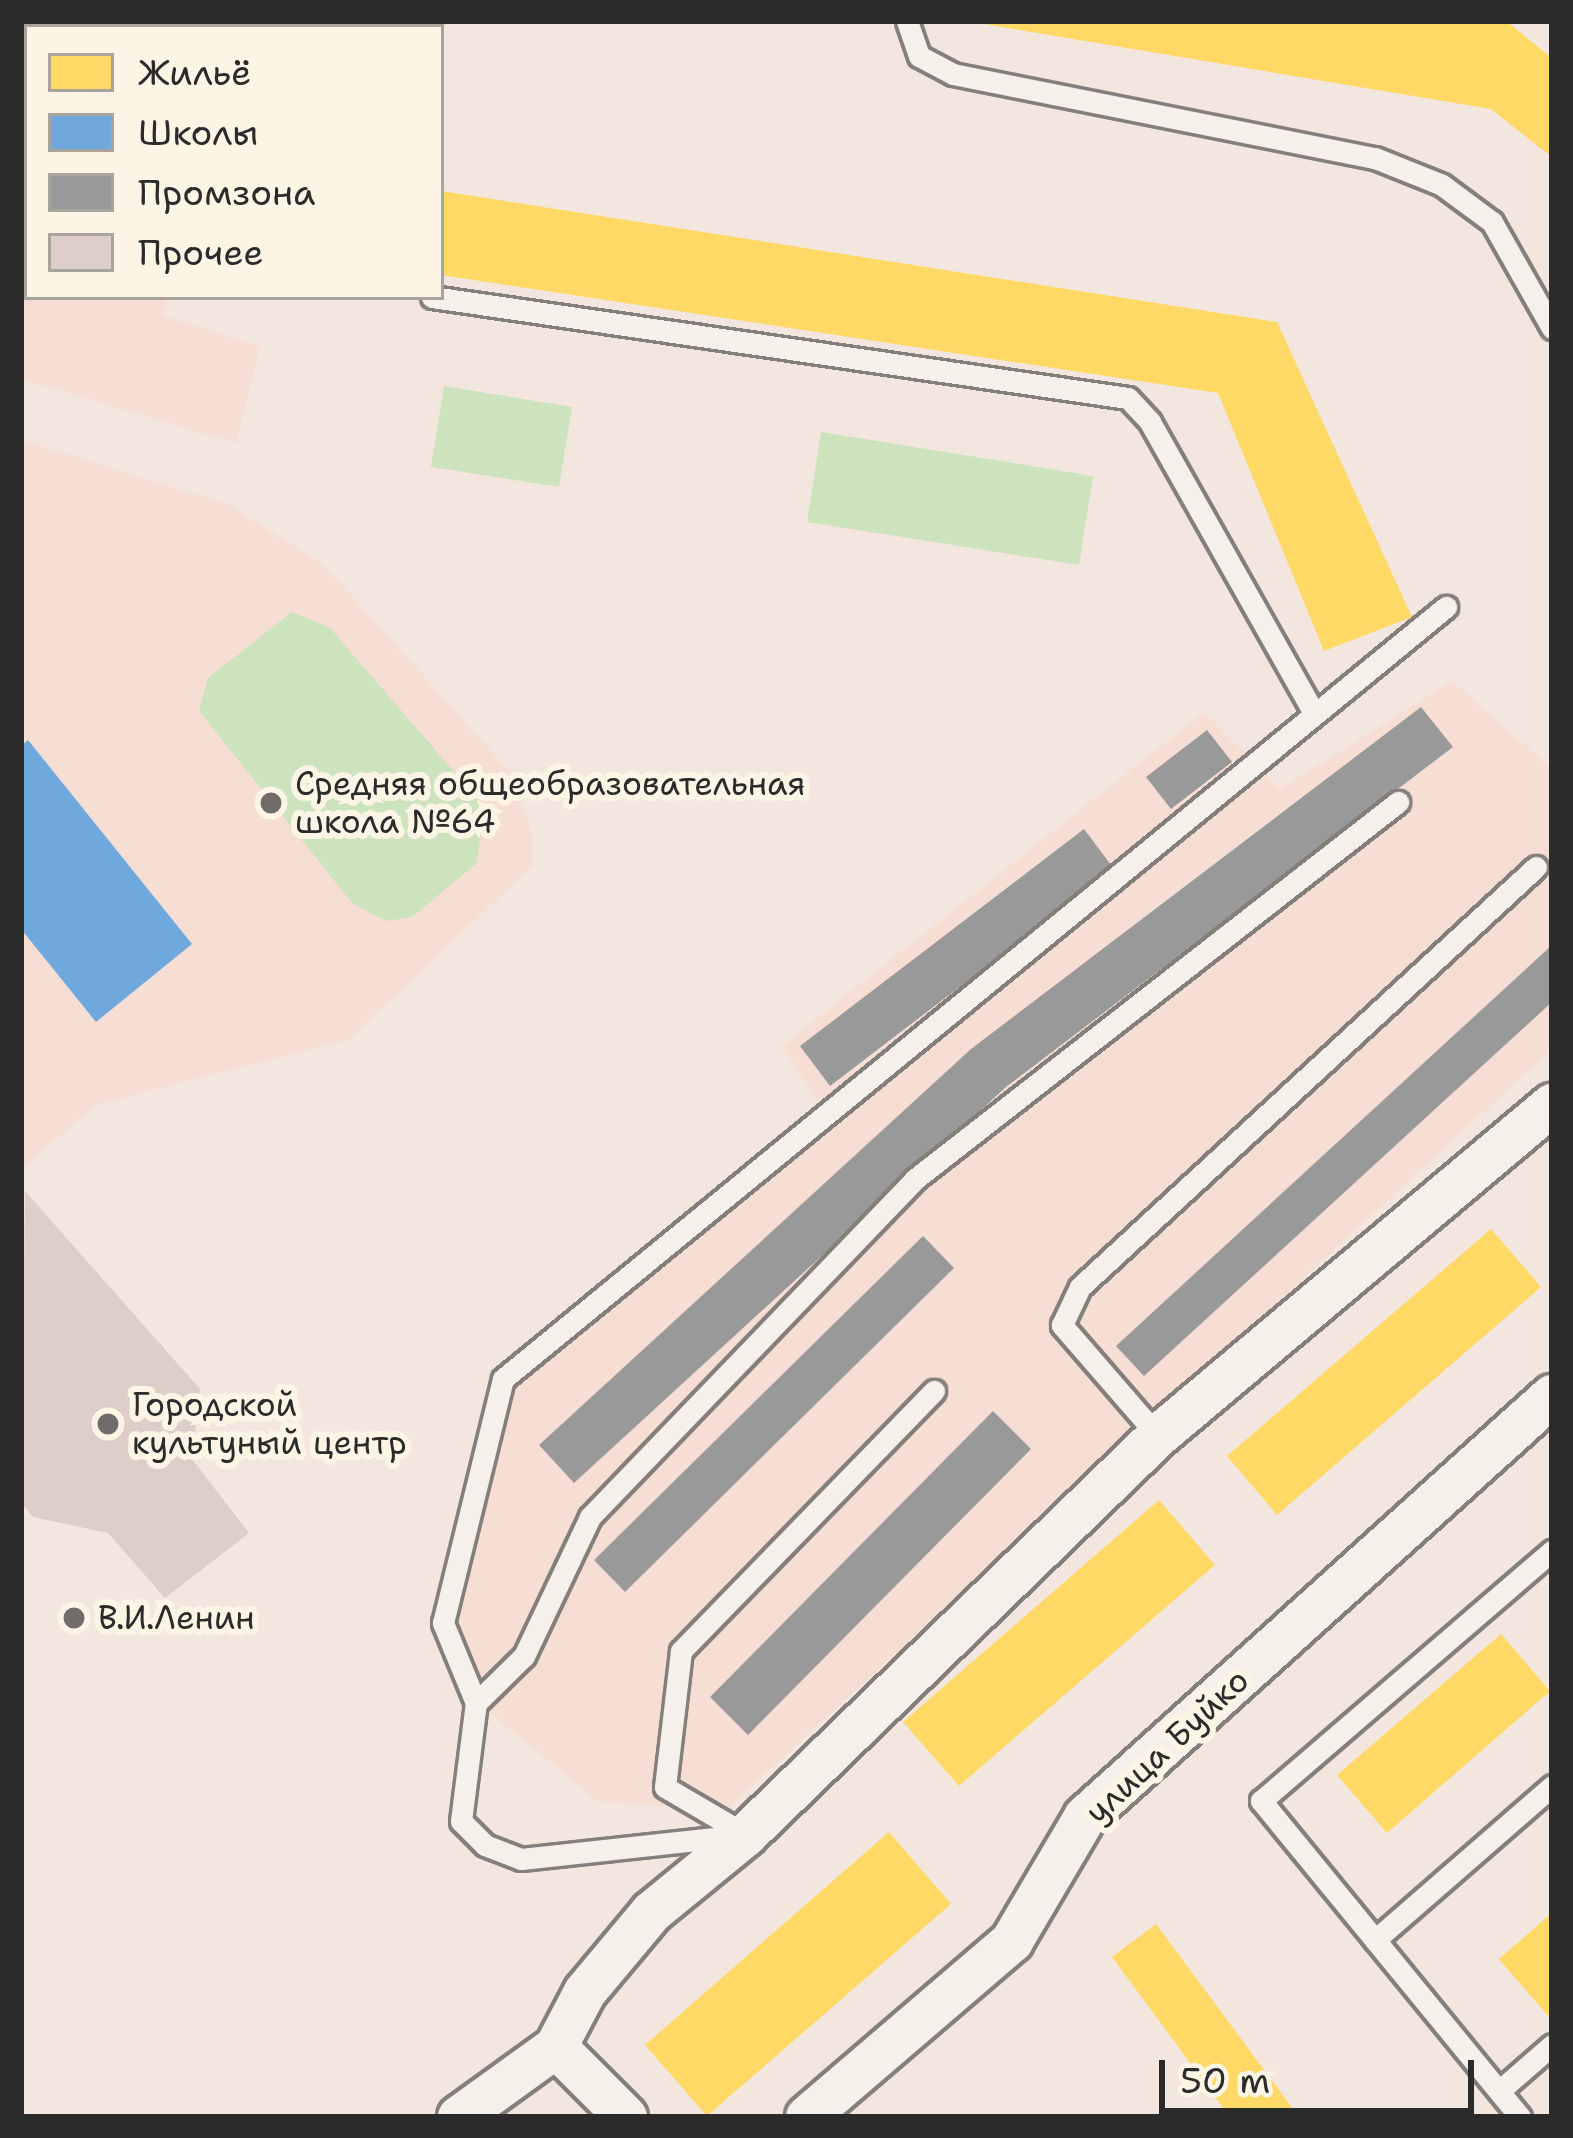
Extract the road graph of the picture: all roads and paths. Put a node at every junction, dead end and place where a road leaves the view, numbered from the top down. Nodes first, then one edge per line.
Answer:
1 (907, 21) edge
2 (444, 299) edge
3 (1552, 328) edge
4 (1446, 608) dead end
5 (1312, 710) junction
6 (1398, 802) dead end
7 (1536, 867) dead end
8 (1552, 1105) edge
9 (934, 1391) dead end
10 (1552, 1396) edge
11 (1158, 1436) junction
12 (1552, 1551) edge
13 (476, 1703) junction
14 (1552, 1786) edge
15 (746, 1834) junction
16 (1375, 1940) junction
17 (1552, 2045) edge
18 (556, 2047) junction
19 (1499, 2091) junction
20 (459, 2117) edge
21 (626, 2117) edge
22 (807, 2117) edge
23 (1520, 2117) edge

1 - 3 lane
2 - 5 lane
4 - 5 lane
5 - 13 lane
6 - 13 lane
7 - 11 lane
8 - 11 street
9 - 15 lane
10 - 22 street, улица Буйко
11 - 15 street
12 - 16 lane
13 - 15 lane
14 - 16 lane
15 - 18 street
16 - 19 lane
17 - 19 lane
18 - 20 street
18 - 21 street
19 - 23 lane

